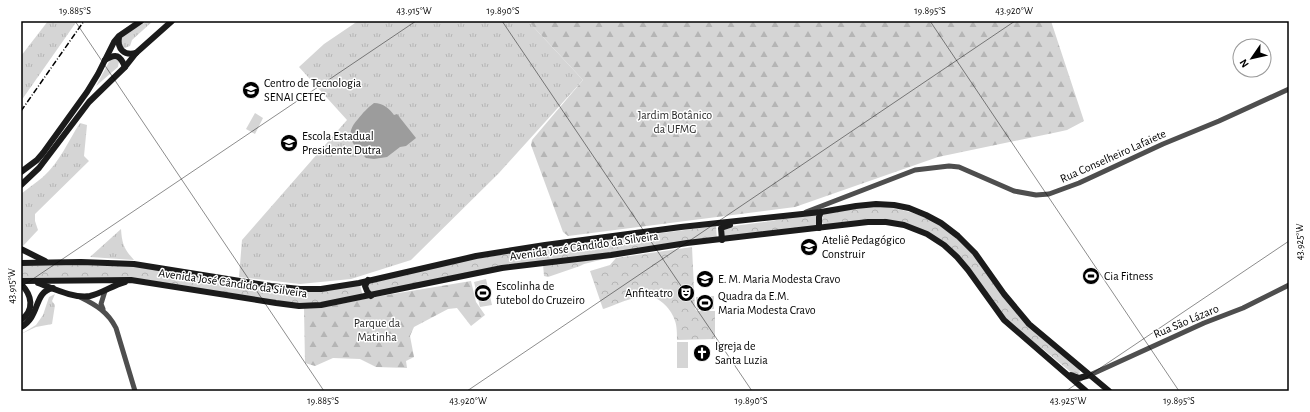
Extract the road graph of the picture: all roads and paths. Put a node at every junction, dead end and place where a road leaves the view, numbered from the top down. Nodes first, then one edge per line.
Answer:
1 (141, 21) edge
2 (172, 21) edge
3 (119, 36) junction
4 (136, 53) junction
5 (105, 60) junction
6 (124, 67) junction
7 (1289, 89) edge
8 (21, 172) edge
9 (21, 185) edge
10 (829, 203) junction
11 (821, 212) junction
12 (804, 213) junction
13 (747, 221) junction
14 (819, 228) junction
15 (722, 240) junction
16 (21, 249) edge
17 (21, 263) edge
18 (48, 263) junction
19 (21, 280) edge
20 (31, 280) junction
21 (130, 280) junction
22 (368, 280) junction
23 (358, 283) junction
24 (21, 284) edge
25 (1289, 286) edge
26 (53, 288) junction
27 (105, 291) junction
28 (371, 296) junction
29 (80, 297) junction
30 (361, 298) junction
31 (105, 312) junction
32 (21, 320) edge
33 (21, 327) edge
34 (1064, 372) junction
35 (1090, 375) junction
36 (136, 391) edge
37 (1086, 391) edge
38 (1109, 391) edge

1 - 3 main road
2 - 4 main road
3 - 4 main road
3 - 5 main road
4 - 6 main road
5 - 6 main road
5 - 8 main road
6 - 9 main road
7 - 10 street, Rua Conselheiro Lafaiete
10 - 11 street
10 - 12 street, Rua Conselheiro Lafaiete
11 - 12 main road, Avenida José Cândido da Silveira
11 - 14 main road
11 - 35 main road, Avenida José Cândido da Silveira
12 - 13 main road, Avenida José Cândido da Silveira
13 - 15 main road
13 - 22 main road, Avenida José Cândido da Silveira
14 - 15 main road, Avenida José Cândido da Silveira
14 - 34 main road, Avenida José Cândido da Silveira
15 - 28 main road, Avenida José Cândido da Silveira
16 - 18 main road
17 - 18 main road, Avenida José Cândido da Silveira
18 - 23 main road, Avenida José Cândido da Silveira
19 - 20 main road, Avenida José Cândido da Silveira
20 - 21 main road, Avenida José Cândido da Silveira
20 - 26 main road
21 - 27 main road
21 - 30 main road, Avenida José Cândido da Silveira
22 - 23 main road, Avenida José Cândido da Silveira
22 - 28 main road
23 - 30 main road
24 - 32 main road
25 - 35 street, Rua São Lázaro
26 - 29 main road
26 - 33 main road
27 - 29 main road
27 - 31 street
28 - 30 main road, Avenida José Cândido da Silveira
29 - 31 street
31 - 36 street
34 - 35 main road
34 - 37 main road, Avenida José Cândido da Silveira
35 - 38 main road, Avenida José Cândido da Silveira

